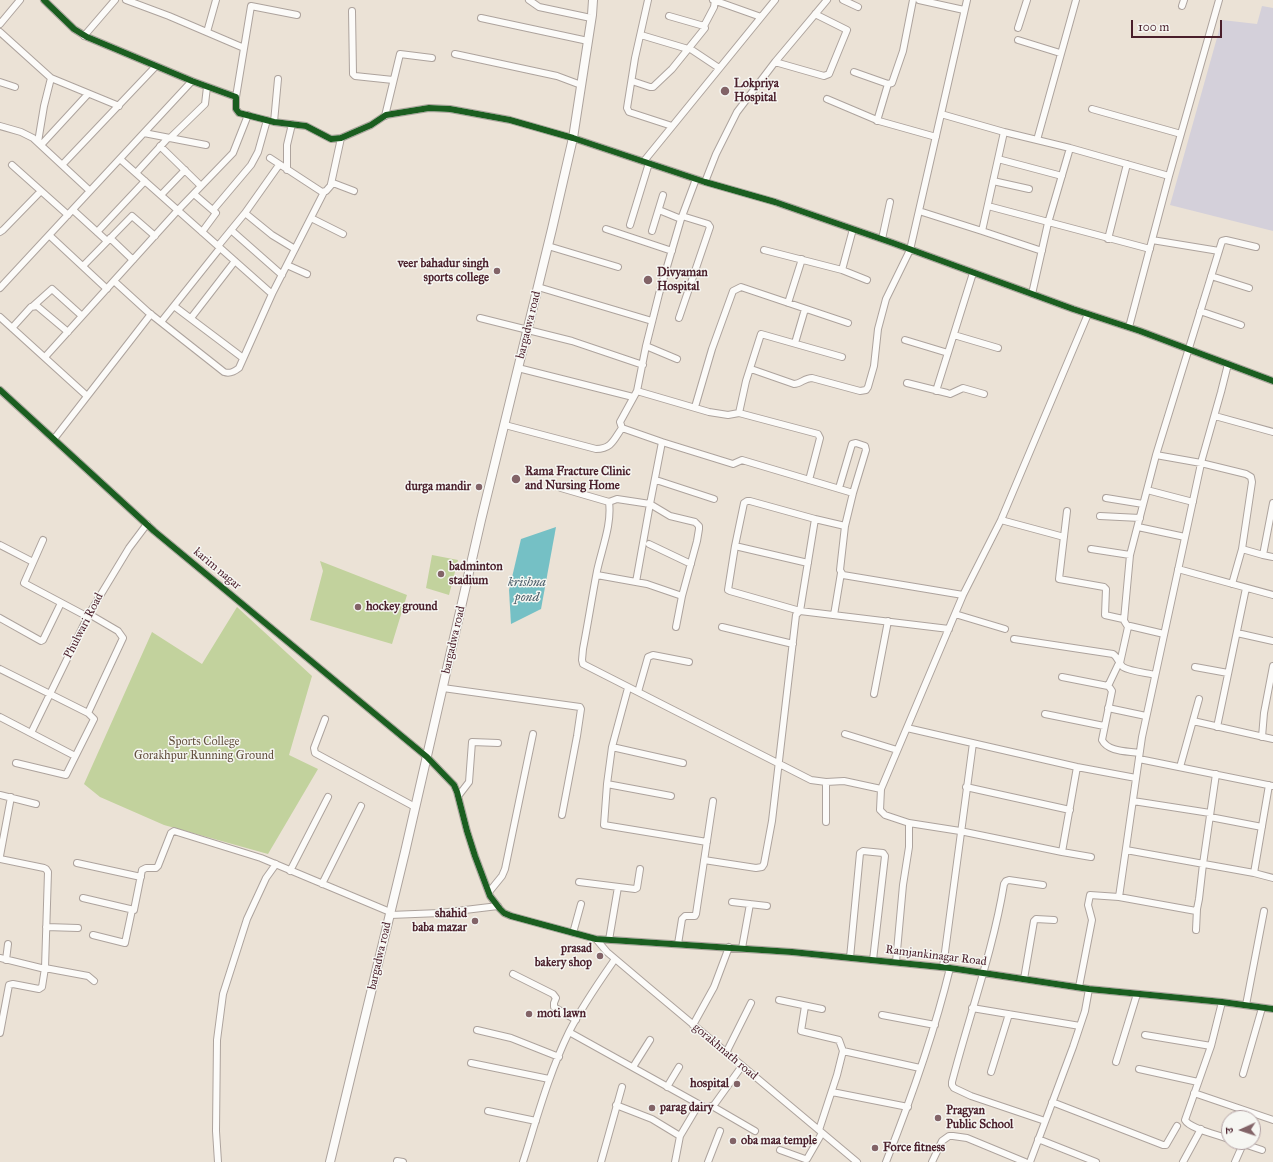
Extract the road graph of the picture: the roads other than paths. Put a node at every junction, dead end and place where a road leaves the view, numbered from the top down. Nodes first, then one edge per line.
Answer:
1 (20, 0) edge
2 (44, 0) edge
3 (115, 0) edge
4 (126, 0) edge
5 (216, 0) edge
6 (530, 0) edge
7 (593, 0) edge
8 (648, 0) edge
9 (714, 0) edge
10 (775, 0) edge
11 (817, 0) edge
12 (843, 0) edge
13 (913, 0) edge
14 (919, 0) edge
15 (967, 0) edge
16 (1027, 0) edge
17 (1076, 0) edge
18 (1219, 0) edge
19 (825, 2) edge
20 (858, 7) dead end
21 (964, 10) junction
22 (352, 11) dead end
23 (815, 14) junction
24 (297, 16) dead end
25 (669, 16) dead end
26 (761, 17) junction
27 (481, 18) dead end
28 (591, 18) junction
29 (0, 24) edge
30 (704, 26) junction
31 (1018, 28) dead end
32 (0, 32) edge
33 (208, 32) junction
34 (640, 35) junction
35 (84, 36) junction
36 (1018, 40) dead end
37 (588, 41) junction
38 (244, 48) junction
39 (689, 49) junction
40 (1060, 53) junction
41 (455, 54) dead end
42 (432, 58) dead end
43 (775, 62) junction
44 (156, 66) junction
45 (719, 68) junction
46 (854, 72) dead end
47 (51, 78) junction
48 (278, 79) dead end
49 (393, 80) junction
50 (192, 81) junction
51 (632, 81) junction
52 (0, 82) edge
53 (888, 84) junction
54 (581, 85) junction
55 (15, 87) dead end
56 (207, 87) junction
57 (88, 94) junction
58 (236, 97) junction
59 (827, 99) dead end
60 (118, 106) junction
61 (1092, 109) dead end
62 (941, 114) junction
63 (248, 115) junction
64 (385, 116) junction
65 (267, 120) junction
66 (877, 120) junction
67 (274, 122) junction
68 (292, 124) junction
69 (0, 126) edge
70 (672, 126) junction
71 (1004, 132) junction
72 (144, 133) junction
73 (1181, 134) junction
74 (936, 137) junction
75 (169, 138) junction
76 (341, 138) junction
77 (573, 138) junction
78 (1037, 140) junction
79 (39, 143) junction
80 (206, 145) dead end
81 (160, 146) junction
82 (1070, 148) junction
83 (120, 158) junction
84 (270, 158) dead end
85 (998, 159) junction
86 (647, 162) junction
87 (1127, 164) junction
88 (12, 165) dead end
89 (62, 165) junction
90 (279, 165) junction
91 (185, 170) junction
92 (287, 170) junction
93 (136, 173) junction
94 (1062, 176) junction
95 (1169, 176) junction
96 (696, 179) junction
97 (145, 181) junction
98 (994, 181) junction
99 (705, 182) junction
100 (331, 184) junction
101 (201, 186) junction
102 (1029, 189) dead end
103 (41, 191) junction
104 (90, 191) junction
105 (354, 191) dead end
106 (324, 192) junction
107 (194, 194) junction
108 (162, 195) junction
109 (663, 195) dead end
110 (890, 202) dead end
111 (988, 206) junction
112 (73, 210) junction
113 (178, 210) junction
114 (213, 210) junction
115 (659, 210) junction
116 (919, 211) junction
117 (245, 212) junction
118 (68, 215) junction
119 (682, 217) junction
120 (311, 218) junction
121 (1048, 223) junction
122 (630, 225) dead end
123 (606, 229) dead end
124 (853, 229) junction
125 (232, 230) junction
126 (652, 231) dead end
127 (982, 231) junction
128 (0, 232) edge
129 (97, 232) junction
130 (202, 232) junction
131 (343, 234) dead end
132 (49, 235) junction
133 (155, 236) junction
134 (1108, 238) junction
135 (882, 239) junction
136 (108, 240) junction
137 (1152, 240) junction
138 (548, 246) junction
139 (219, 247) junction
140 (1256, 247) dead end
141 (295, 249) junction
142 (1150, 249) junction
143 (764, 250) dead end
144 (910, 250) junction
145 (1042, 251) junction
146 (1219, 251) junction
147 (672, 252) junction
148 (802, 259) junction
149 (133, 260) junction
150 (235, 261) junction
151 (287, 265) junction
152 (83, 266) junction
153 (618, 267) dead end
154 (842, 270) junction
155 (973, 273) junction
156 (306, 274) dead end
157 (282, 275) junction
158 (1211, 276) junction
159 (867, 280) dead end
160 (114, 281) junction
161 (538, 287) junction
162 (0, 288) edge
163 (1249, 288) dead end
164 (107, 289) junction
165 (272, 294) junction
166 (1032, 294) junction
167 (788, 303) junction
168 (33, 306) junction
169 (174, 306) junction
170 (805, 309) junction
171 (1200, 311) junction
172 (151, 314) junction
173 (1088, 314) junction
174 (82, 316) junction
175 (0, 317) edge
176 (191, 318) junction
177 (480, 318) dead end
178 (679, 318) dead end
179 (652, 321) junction
180 (161, 322) junction
181 (848, 323) dead end
182 (1241, 325) dead end
183 (1129, 327) junction
184 (12, 328) junction
185 (528, 331) junction
186 (68, 332) junction
187 (954, 335) junction
188 (905, 340) dead end
189 (795, 343) junction
190 (646, 346) junction
191 (998, 348) dead end
192 (1189, 349) junction
193 (948, 353) junction
194 (45, 357) junction
195 (842, 357) dead end
196 (243, 358) junction
197 (677, 359) dead end
198 (1228, 364) junction
199 (643, 365) junction
200 (518, 368) junction
201 (751, 369) junction
202 (1273, 380) edge
203 (907, 383) dead end
204 (0, 390) edge
205 (936, 391) junction
206 (635, 394) junction
207 (984, 394) dead end
208 (87, 396) junction
209 (695, 407) junction
210 (739, 413) junction
211 (1215, 416) junction
212 (504, 425) junction
213 (622, 428) junction
214 (1273, 432) edge
215 (54, 438) junction
216 (662, 442) junction
217 (1156, 455) junction
218 (1201, 464) junction
219 (656, 480) junction
220 (809, 480) junction
221 (560, 488) dead end
222 (839, 488) junction
223 (1147, 490) junction
224 (853, 493) junction
225 (1106, 498) dead end
226 (714, 499) dead end
227 (609, 502) junction
228 (1193, 502) junction
229 (1273, 503) edge
230 (650, 504) junction
231 (1144, 504) junction
232 (1067, 511) dead end
233 (1100, 516) dead end
234 (1140, 518) junction
235 (815, 519) junction
236 (1001, 520) junction
237 (147, 524) junction
238 (845, 526) junction
239 (1138, 527) junction
240 (1064, 537) junction
241 (1185, 537) junction
242 (43, 540) dead end
243 (649, 544) dead end
244 (0, 545) edge
245 (735, 546) junction
246 (1091, 549) dead end
247 (1242, 549) junction
248 (1130, 554) junction
249 (1263, 555) junction
250 (1273, 557) edge
251 (33, 562) junction
252 (808, 563) junction
253 (691, 564) junction
254 (1178, 569) junction
255 (841, 573) junction
256 (597, 575) junction
257 (636, 582) junction
258 (1232, 584) junction
259 (1246, 588) junction
260 (963, 595) junction
261 (682, 596) junction
262 (1273, 596) edge
263 (61, 603) junction
264 (800, 611) junction
265 (956, 614) junction
266 (834, 615) junction
267 (88, 616) junction
268 (0, 618) edge
269 (1124, 620) junction
270 (888, 622) junction
271 (722, 626) dead end
272 (676, 627) dead end
273 (1128, 627) junction
274 (949, 629) junction
275 (1005, 629) dead end
276 (1236, 633) junction
277 (1164, 634) junction
278 (1014, 639) dead end
279 (1273, 641) edge
280 (793, 644) junction
281 (689, 662) dead end
282 (1119, 664) junction
283 (1273, 666) edge
284 (1195, 667) dead end
285 (0, 669) edge
286 (1228, 673) junction
287 (1155, 675) junction
288 (1062, 677) dead end
289 (1108, 686) junction
290 (443, 688) junction
291 (628, 688) junction
292 (638, 692) junction
293 (50, 693) junction
294 (874, 694) dead end
295 (1271, 695) edge
296 (1199, 699) dead end
297 (1108, 708) junction
298 (88, 712) junction
299 (1045, 714) dead end
300 (1146, 716) junction
301 (0, 717) edge
302 (325, 719) dead end
303 (1192, 721) junction
304 (1104, 726) junction
305 (1217, 726) junction
306 (907, 728) junction
307 (31, 733) junction
308 (533, 734) dead end
309 (845, 734) dead end
310 (1262, 736) junction
311 (1273, 739) edge
312 (498, 743) dead end
313 (972, 743) junction
314 (612, 747) junction
315 (897, 750) junction
316 (76, 756) junction
317 (1139, 756) junction
318 (427, 757) junction
319 (16, 763) dead end
320 (683, 763) dead end
321 (779, 764) junction
322 (1180, 767) junction
323 (1077, 768) junction
324 (1216, 774) junction
325 (1136, 778) junction
326 (826, 782) junction
327 (607, 784) junction
328 (1271, 785) edge
329 (966, 787) junction
330 (881, 789) junction
331 (0, 795) edge
332 (459, 796) junction
333 (671, 796) dead end
334 (328, 797) dead end
335 (11, 798) junction
336 (713, 801) dead end
337 (1133, 801) junction
338 (36, 804) dead end
339 (361, 806) dead end
340 (415, 807) junction
341 (1070, 810) junction
342 (562, 815) dead end
343 (1210, 815) junction
344 (826, 822) dead end
345 (909, 823) junction
346 (1262, 827) junction
347 (960, 831) junction
348 (707, 842) junction
349 (1126, 850) junction
350 (1062, 852) junction
351 (0, 857) edge
352 (1091, 857) dead end
353 (704, 860) junction
354 (77, 863) dead end
355 (276, 864) junction
356 (1203, 864) junction
357 (640, 869) dead end
358 (290, 871) junction
359 (1254, 873) junction
360 (141, 878) junction
361 (1273, 878) edge
362 (579, 882) dead end
363 (322, 884) junction
364 (1043, 885) dead end
365 (618, 887) junction
366 (489, 892) junction
367 (83, 898) dead end
368 (1119, 898) junction
369 (732, 902) dead end
370 (581, 904) dead end
371 (750, 904) junction
372 (498, 906) junction
373 (767, 906) dead end
374 (132, 910) junction
375 (1264, 911) dead end
376 (1196, 912) junction
377 (390, 914) junction
378 (1054, 920) dead end
379 (46, 927) junction
380 (78, 928) dead end
381 (1196, 930) dead end
382 (573, 933) junction
383 (93, 935) dead end
384 (596, 939) junction
385 (609, 940) junction
386 (8, 944) dead end
387 (678, 944) junction
388 (729, 947) junction
389 (742, 948) junction
390 (850, 958) junction
391 (3, 959) edge
392 (615, 959) junction
393 (872, 960) junction
394 (896, 962) junction
395 (45, 968) junction
396 (947, 968) junction
397 (983, 972) junction
398 (513, 974) dead end
399 (1024, 979) junction
400 (94, 981) dead end
401 (1079, 987) junction
402 (1089, 989) junction
403 (1137, 994) junction
404 (3, 996) edge
405 (779, 1000) dead end
406 (1222, 1002) junction
407 (751, 1003) dead end
408 (805, 1006) junction
409 (1246, 1006) junction
410 (972, 1008) junction
411 (1262, 1008) junction
412 (822, 1009) dead end
413 (1273, 1009) edge
414 (1009, 1014) junction
415 (882, 1015) dead end
416 (576, 1020) junction
417 (693, 1025) junction
418 (935, 1025) junction
419 (1080, 1026) junction
420 (0, 1028) edge
421 (477, 1030) dead end
422 (569, 1032) junction
423 (1146, 1035) dead end
424 (650, 1040) dead end
425 (1211, 1046) junction
426 (843, 1051) junction
427 (726, 1053) junction
428 (559, 1057) junction
429 (1116, 1062) dead end
430 (471, 1063) dead end
431 (742, 1066) junction
432 (633, 1067) junction
433 (679, 1067) dead end
434 (920, 1068) junction
435 (1139, 1069) dead end
436 (991, 1072) dead end
437 (1243, 1074) dead end
438 (550, 1079) junction
439 (1198, 1082) junction
440 (622, 1087) dead end
441 (667, 1087) junction
442 (832, 1092) junction
443 (1194, 1093) junction
444 (1052, 1102) junction
445 (698, 1104) junction
446 (616, 1105) junction
447 (712, 1106) junction
448 (908, 1107) junction
449 (488, 1111) dead end
450 (1273, 1120) edge
451 (536, 1121) junction
452 (1045, 1121) junction
453 (1177, 1126) dead end
454 (1201, 1129) junction
455 (720, 1130) dead end
456 (755, 1131) dead end
457 (821, 1132) junction
458 (680, 1136) junction
459 (1221, 1136) edge
460 (1038, 1139) junction
461 (780, 1150) dead end
462 (1239, 1150) edge
463 (218, 1162) edge
464 (330, 1162) edge
465 (523, 1162) edge
466 (601, 1162) edge
467 (675, 1162) edge
468 (708, 1162) edge
469 (857, 1162) edge
470 (886, 1162) edge
471 (932, 1162) edge
472 (1025, 1162) edge
473 (1030, 1162) edge
474 (1096, 1162) edge
475 (1183, 1162) edge
476 (1235, 1162) edge

1 - 29 street
2 - 35 street
3 - 35 street
4 - 33 street
5 - 33 street
6 - 28 street
7 - 28 main road, bargadwa road
8 - 34 street
9 - 26 street
9 - 30 street
10 - 26 street
11 - 19 street
12 - 20 street
13 - 53 street
14 - 21 street
15 - 21 street
16 - 31 street
17 - 40 street
18 - 73 street
19 - 23 street
21 - 62 street
22 - 49 street
23 - 43 street
23 - 43 street
24 - 38 street
25 - 30 street
26 - 45 street
27 - 37 street
28 - 37 main road, bargadwa road
30 - 39 street
32 - 47 street
33 - 38 street
34 - 39 street
34 - 51 street
35 - 44 street
36 - 40 street
37 - 54 main road, bargadwa road
38 - 58 street
39 - 45 street
39 - 51 street
40 - 78 street
41 - 54 street
42 - 49 street
43 - 99 street
44 - 50 street
44 - 60 street
45 - 70 street
46 - 53 street
47 - 57 street
47 - 79 street
48 - 67 street
49 - 64 street
50 - 56 street
50 - 72 street
51 - 70 street
52 - 55 street
53 - 66 street
54 - 77 main road, bargadwa road
56 - 58 street
56 - 75 street
57 - 60 street
57 - 79 street
58 - 63 street
59 - 66 street
60 - 89 street
61 - 73 street
62 - 71 street
62 - 74 street
63 - 65 street
63 - 101 street
64 - 76 street
64 - 77 street
65 - 67 street
65 - 114 street
66 - 74 street
67 - 68 street
68 - 76 street
68 - 92 street
69 - 79 street
70 - 86 street
71 - 78 street
71 - 85 street
72 - 75 street
72 - 83 street
73 - 95 street
74 - 116 street
75 - 80 street
75 - 81 street
76 - 100 street
77 - 86 street
77 - 138 main road, bargadwa road
78 - 82 street
79 - 89 street
81 - 91 street
81 - 93 street
82 - 87 street
82 - 94 street
83 - 93 street
83 - 104 street
84 - 90 street
85 - 94 street
85 - 98 street
86 - 96 street
86 - 122 street
87 - 95 street
87 - 134 street
88 - 103 street
89 - 104 street
90 - 92 street
90 - 117 street
91 - 101 street
91 - 108 street
92 - 106 street
93 - 97 street
94 - 121 street
95 - 137 street
96 - 99 street
96 - 119 street
97 - 108 street
97 - 129 street
98 - 102 street
98 - 111 street
99 - 124 street
100 - 105 street
100 - 106 street
101 - 107 street
103 - 118 street
103 - 128 street
104 - 112 street
106 - 120 street
107 - 113 street
107 - 114 street
108 - 113 street
109 - 115 street
110 - 135 street
111 - 121 street
111 - 127 street
112 - 118 street
112 - 129 street
113 - 130 street
113 - 133 street
114 - 130 street
115 - 119 street
115 - 126 street
116 - 127 street
116 - 144 street
117 - 125 street
117 - 141 street
118 - 132 street
119 - 147 street
119 - 178 street
120 - 131 street
120 - 141 street
121 - 134 street
121 - 145 street
123 - 147 street
124 - 135 street
124 - 154 street
125 - 139 street
125 - 157 street
127 - 145 street
129 - 136 street
130 - 139 street
132 - 152 street
132 - 162 street
133 - 136 street
133 - 149 street
134 - 142 street
135 - 144 street
136 - 149 street
136 - 152 street
137 - 142 street
137 - 146 street
138 - 153 street
138 - 161 main road, bargadwa road
139 - 150 street
139 - 169 street
140 - 146 street
141 - 151 street
142 - 183 street
143 - 148 street
144 - 155 street
144 - 201 street
145 - 166 street
146 - 158 street
147 - 179 street
148 - 154 street
148 - 167 street
149 - 160 street
150 - 165 street
150 - 176 street
151 - 156 street
151 - 157 street
152 - 164 street
154 - 159 street
155 - 166 street
155 - 187 street
157 - 165 street
158 - 163 street
158 - 171 street
160 - 164 street
160 - 172 street
161 - 179 street
161 - 185 main road, bargadwa road
164 - 174 street
165 - 196 street
166 - 173 street
167 - 170 street
167 - 209 street
168 - 174 street
168 - 184 street
168 - 186 street
169 - 176 street
169 - 180 street
170 - 181 street
170 - 189 street
171 - 182 street
171 - 192 street
172 - 180 street
172 - 208 street
173 - 183 street
173 - 236 street
174 - 186 street
175 - 184 street
176 - 196 street
177 - 185 street
179 - 190 street
180 - 196 street
183 - 192 street
184 - 194 street
185 - 199 street
185 - 200 main road, bargadwa road
186 - 194 street
187 - 191 street
187 - 193 street
188 - 193 street
189 - 195 street
189 - 201 street
190 - 197 street
190 - 199 street
192 - 198 street
192 - 217 street
193 - 205 street
194 - 208 street
198 - 202 street
198 - 211 street
199 - 206 street
200 - 206 street
200 - 212 main road, bargadwa road
201 - 210 street
203 - 205 street
204 - 215 street, karim nagar
205 - 207 street
206 - 209 street
206 - 213 street
208 - 215 street
209 - 210 street
210 - 220 street
211 - 214 street
211 - 218 street
212 - 213 street
212 - 290 main road, bargadwa road
213 - 216 street
215 - 237 street, karim nagar
216 - 219 street
216 - 220 street
217 - 218 street
217 - 223 street
218 - 228 street
218 - 247 street
219 - 226 street
219 - 230 street
220 - 222 street
221 - 227 street
222 - 224 street
222 - 224 street
223 - 228 street
223 - 231 street
224 - 238 street
225 - 231 street
227 - 230 street
227 - 256 street
228 - 241 street
229 - 249 street
230 - 253 street
230 - 257 street
231 - 234 street
232 - 240 street
233 - 234 street
234 - 239 street
235 - 238 street
235 - 245 street
235 - 252 street
236 - 240 street
236 - 260 street
237 - 267 street, Phulwari Road
237 - 318 street, karim nagar
238 - 255 street
239 - 241 street
239 - 248 street
240 - 269 street
241 - 254 street
242 - 251 street
243 - 253 street
244 - 251 street
245 - 252 street
245 - 264 street
246 - 248 street
247 - 249 street
247 - 258 street
248 - 269 street
249 - 250 street
251 - 263 street
252 - 264 street
253 - 261 street
254 - 258 street
254 - 277 street
255 - 260 street
255 - 266 street
256 - 257 street
256 - 291 street
257 - 261 street
258 - 259 street
259 - 262 street
259 - 276 street
260 - 265 street
261 - 272 street
263 - 267 street
263 - 268 street
264 - 266 street
264 - 280 street
265 - 274 street
265 - 275 street
266 - 270 street
267 - 293 street, Phulwari Road
267 - 298 street
269 - 273 street
270 - 274 street
270 - 294 street
271 - 280 street
273 - 277 street
273 - 282 street
274 - 306 street
276 - 279 street
276 - 286 street
277 - 287 street
278 - 282 street
280 - 321 street
281 - 292 street
282 - 287 street
282 - 289 street
283 - 295 street
284 - 286 street
285 - 293 street
286 - 305 street
287 - 300 street
288 - 289 street
289 - 297 street
290 - 318 main road, bargadwa road
290 - 342 street
291 - 292 street
291 - 314 street
292 - 321 street
293 - 298 street
293 - 307 street, Phulwari Road
295 - 310 street
296 - 303 street
297 - 300 street
297 - 304 street
298 - 316 street
299 - 304 street
300 - 317 street
301 - 307 street
302 - 340 street
303 - 305 street
303 - 322 street
304 - 317 street
305 - 310 street
306 - 313 street
306 - 315 street
307 - 316 street
308 - 366 street
309 - 315 street
310 - 311 street
312 - 332 street
313 - 323 street
313 - 329 street
314 - 320 street
314 - 327 street
315 - 330 street
316 - 319 street
317 - 322 street
317 - 325 street
318 - 332 street, karim nagar
318 - 340 main road, bargadwa road
321 - 326 street
321 - 353 street
322 - 324 street
323 - 325 street
323 - 341 street
324 - 328 street
324 - 343 street
325 - 337 street
326 - 330 street
326 - 344 street
327 - 333 street
327 - 348 street
328 - 346 street
329 - 341 street
329 - 347 street
330 - 345 street
331 - 335 street
332 - 366 street
334 - 358 street
335 - 338 street
335 - 351 street
336 - 348 street
337 - 343 street
337 - 349 street
339 - 363 street
340 - 377 main road, bargadwa road
341 - 350 street
343 - 346 street
343 - 356 street
345 - 347 street
345 - 394 street
346 - 359 street
347 - 350 street
347 - 396 street
348 - 353 street
349 - 356 street
349 - 368 street
350 - 352 street
351 - 379 street
353 - 387 street
354 - 360 street
355 - 358 street
355 - 360 street
355 - 463 street
356 - 359 street
356 - 376 street
357 - 365 street
358 - 363 street
359 - 361 street
360 - 374 street
362 - 365 street
363 - 377 street
364 - 397 street
365 - 385 street
366 - 372 street
367 - 374 street
368 - 376 street
368 - 401 street
369 - 371 street
370 - 382 street
371 - 373 street
371 - 389 street
372 - 377 street
372 - 382 street, Ramjankinagar Road
374 - 383 street
375 - 409 street
376 - 381 street
377 - 464 main road, bargadwa road
378 - 399 street
379 - 380 street
379 - 395 street
382 - 384 street, Ramjankinagar Road
384 - 385 street, Ramjankinagar Road
384 - 392 street, gorakhnath road
385 - 387 street, Ramjankinagar Road
386 - 391 street
387 - 388 street, Ramjankinagar Road
388 - 389 street, Ramjankinagar Road
388 - 417 street
389 - 390 street, Ramjankinagar Road
390 - 393 street, Ramjankinagar Road
390 - 393 street
391 - 395 street
392 - 416 street
392 - 417 street, gorakhnath road
393 - 394 street, Ramjankinagar Road
394 - 396 street, Ramjankinagar Road
395 - 400 street
395 - 404 street
396 - 397 street, Ramjankinagar Road
396 - 418 street
397 - 399 street, Ramjankinagar Road
397 - 410 street
398 - 416 street
399 - 401 street, Ramjankinagar Road
401 - 402 street, Ramjankinagar Road
402 - 403 street, Ramjankinagar Road
402 - 419 street
403 - 406 street, Ramjankinagar Road
403 - 429 street
404 - 420 street
405 - 408 street
406 - 409 street, Ramjankinagar Road
406 - 425 street
407 - 427 street
408 - 412 street
408 - 426 street
409 - 411 street, Ramjankinagar Road
410 - 414 street
410 - 452 street
411 - 413 street, Ramjankinagar Road
411 - 437 street
414 - 419 street
414 - 436 street
415 - 418 street
416 - 422 street
417 - 427 street, gorakhnath road
418 - 434 street
419 - 444 street
421 - 428 street
422 - 428 street
422 - 432 street
423 - 425 street
424 - 432 street
425 - 439 street
426 - 434 street
426 - 442 street
427 - 431 street, gorakhnath road
428 - 438 street
430 - 438 street
431 - 447 street
431 - 457 street, gorakhnath road
432 - 441 street
433 - 441 street
434 - 448 street
435 - 439 street
438 - 451 street
439 - 443 street
440 - 446 street
441 - 445 street
442 - 448 street
442 - 457 street
443 - 450 street
443 - 454 street
444 - 452 street
444 - 453 street
445 - 447 street
445 - 458 street
446 - 458 street
446 - 466 street
447 - 456 street
448 - 470 street
449 - 451 street
451 - 465 street
452 - 460 street
454 - 459 street
454 - 475 street
455 - 468 street
457 - 461 street
457 - 469 street, gorakhnath road
458 - 467 street
460 - 473 street
460 - 474 street
462 - 476 street
471 - 472 street

